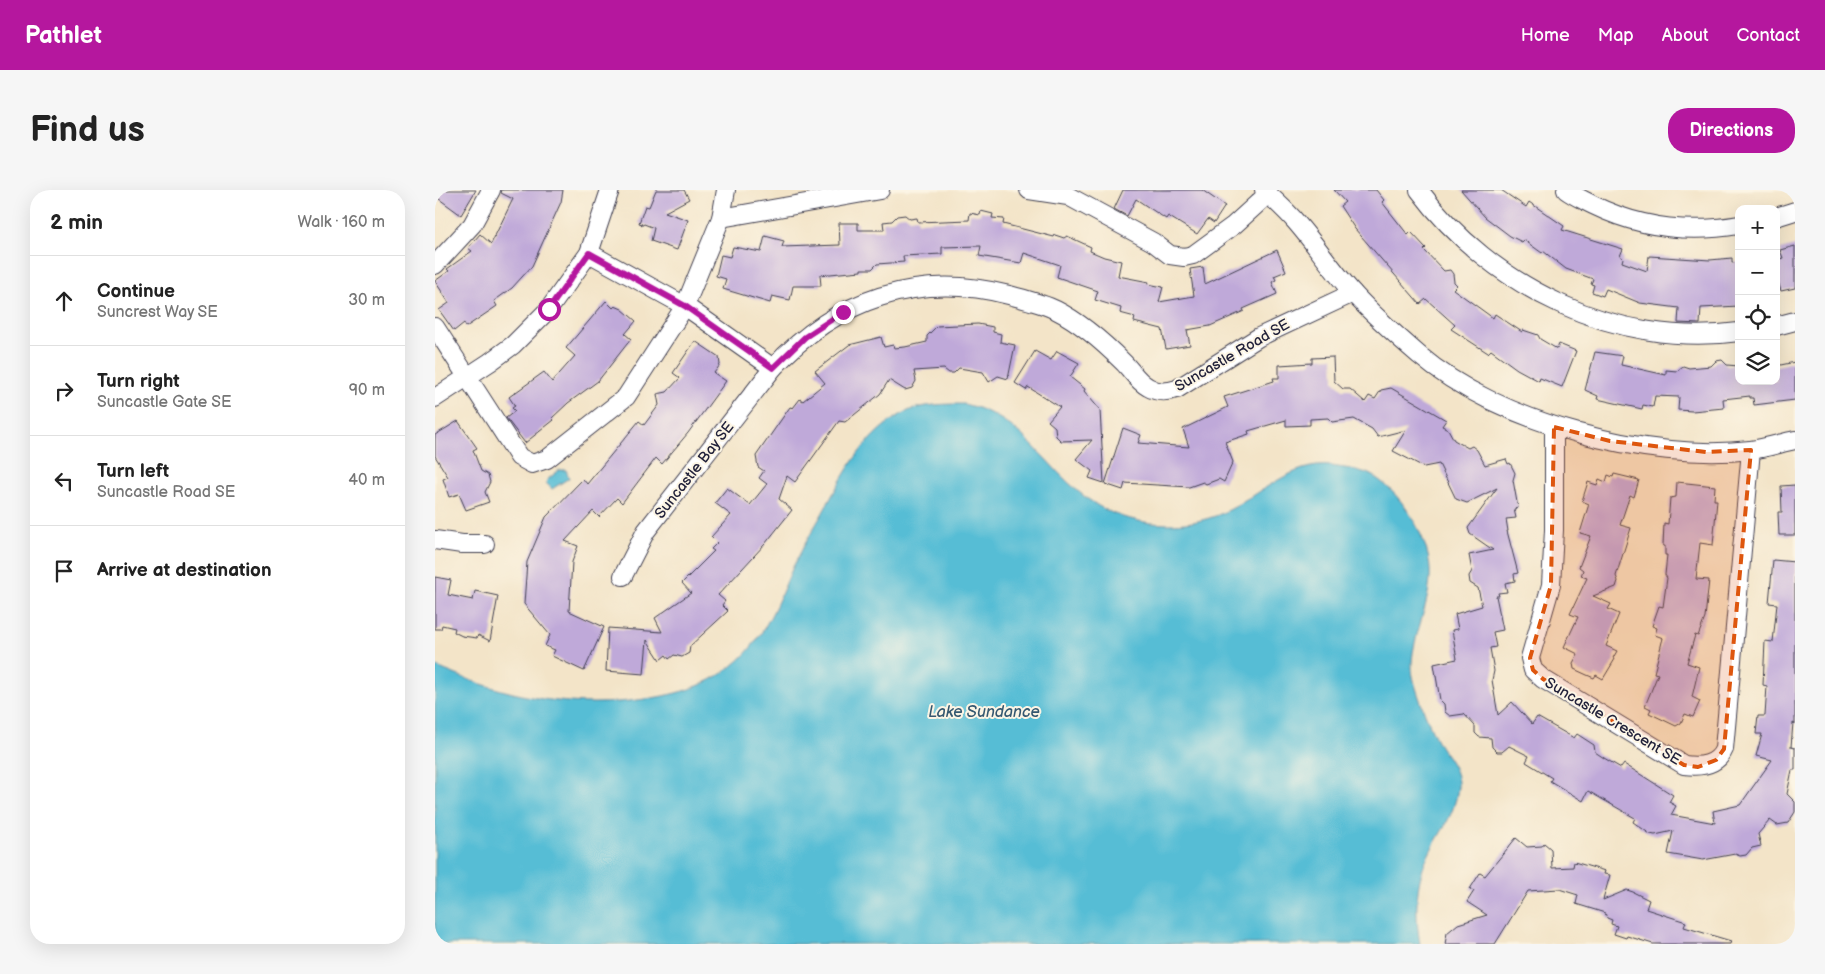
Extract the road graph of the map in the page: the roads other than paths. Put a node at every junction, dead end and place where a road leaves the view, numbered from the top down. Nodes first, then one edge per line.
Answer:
1 (491, 190) edge
2 (609, 190) edge
3 (726, 190) edge
4 (880, 190) edge
5 (1029, 190) edge
6 (1419, 190) edge
7 (1566, 190) edge
8 (1266, 192) edge
9 (1795, 211) edge
10 (1780, 216) edge
11 (721, 218) junction
12 (1735, 226) edge
13 (589, 253) junction
14 (435, 265) edge
15 (1353, 293) junction
16 (685, 306) junction
17 (1795, 321) edge
18 (1780, 325) edge
19 (435, 328) edge
20 (1735, 332) edge
21 (773, 368) junction
22 (467, 378) junction
23 (435, 398) edge
24 (1554, 427) junction
25 (1795, 440) edge
26 (1751, 450) junction
27 (435, 540) edge
28 (485, 544) dead end
29 (623, 576) dead end

1 - 14 street
2 - 13 street
3 - 11 street
4 - 11 street
5 - 8 street
6 - 20 street
7 - 12 street
8 - 15 street
9 - 10 street
11 - 16 street
13 - 16 street
13 - 22 street
15 - 21 street, Suncastle Road SE
15 - 24 street
16 - 21 street
16 - 22 street
17 - 18 street
19 - 22 street
21 - 29 street, Suncastle Bay SE
22 - 23 street
24 - 26 street
24 - 26 street, Suncastle Crescent SE
25 - 26 street
27 - 28 street

